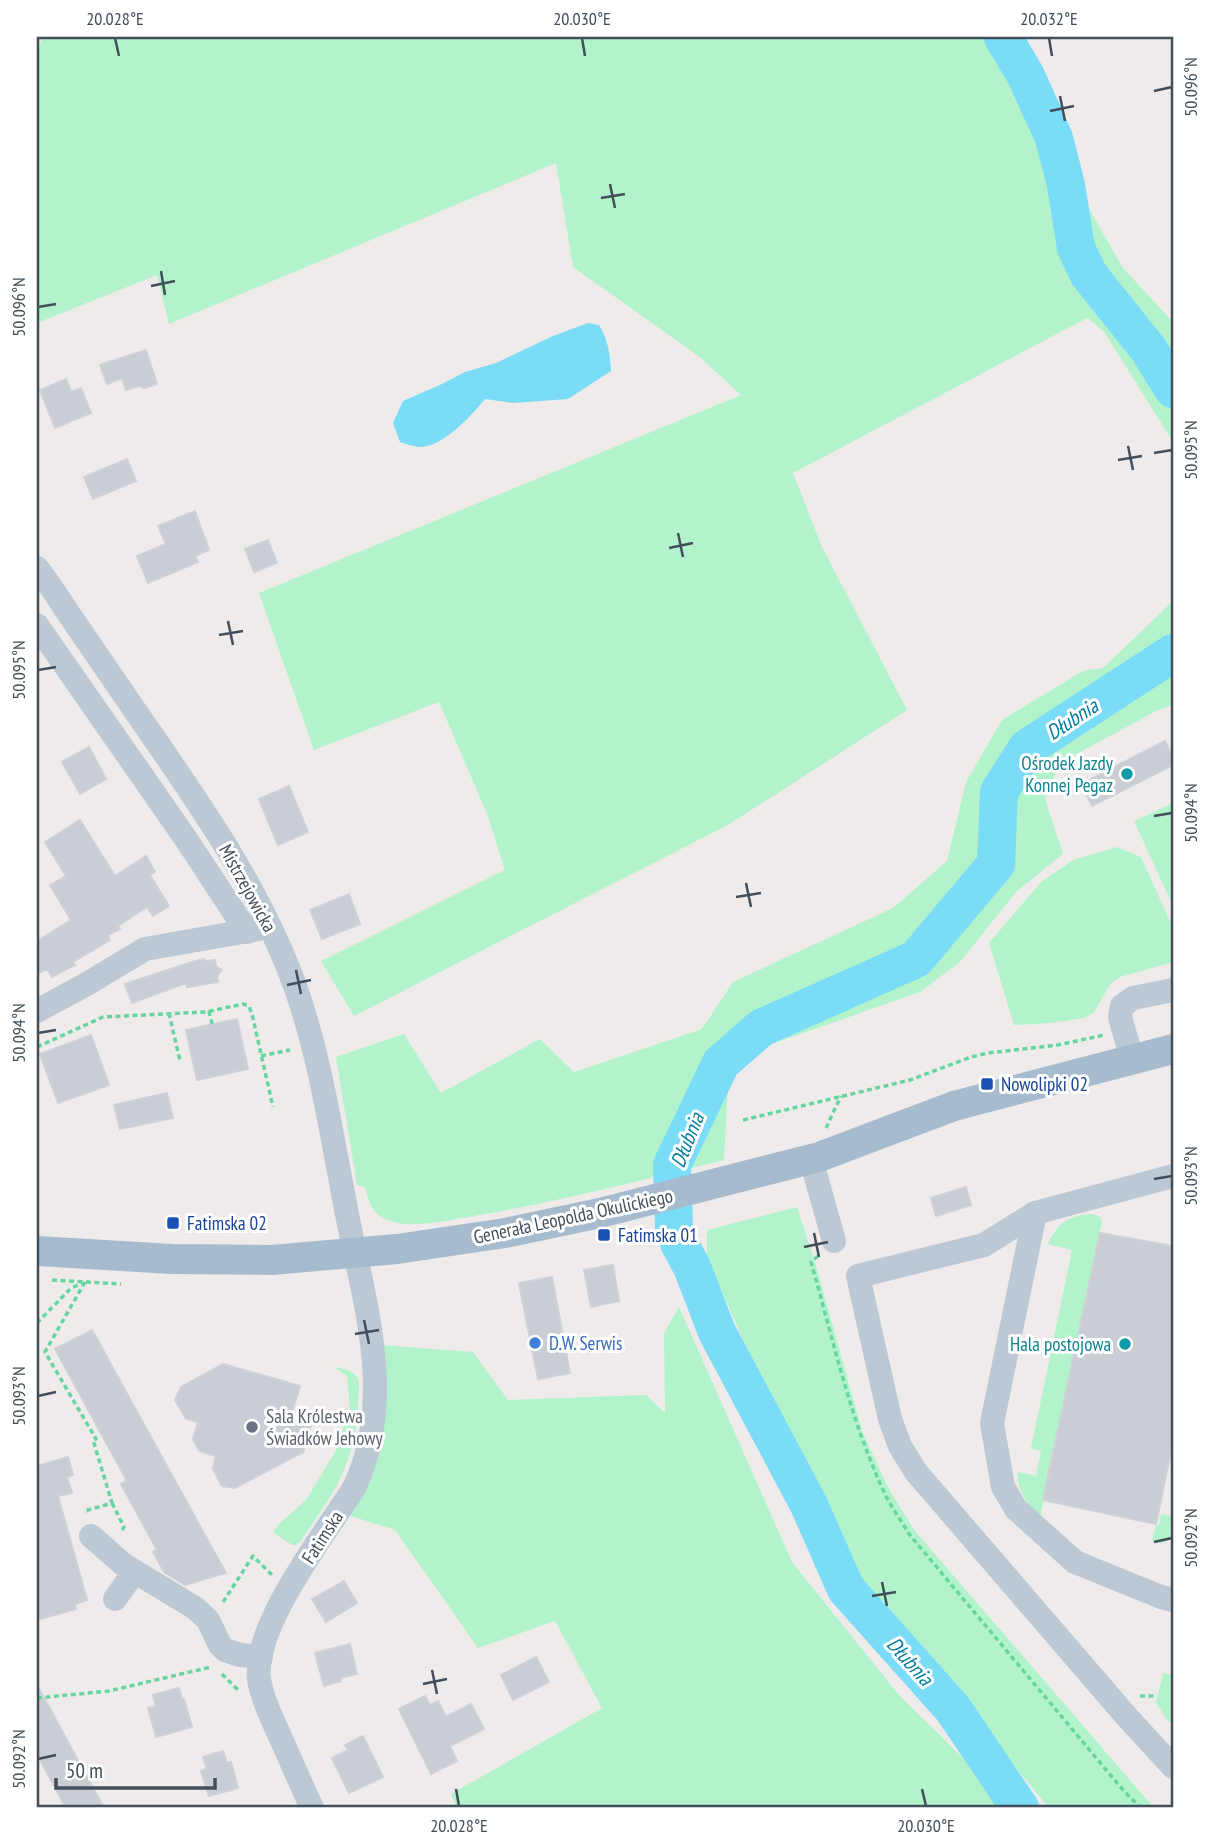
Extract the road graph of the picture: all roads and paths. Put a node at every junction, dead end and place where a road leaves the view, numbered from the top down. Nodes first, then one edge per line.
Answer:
1 (37, 568) edge
2 (37, 625) edge
3 (259, 929) junction
4 (1173, 990) edge
5 (37, 1011) edge
6 (209, 1011) junction
7 (169, 1013) junction
8 (212, 1024) dead end
9 (1111, 1032) dead end
10 (37, 1047) edge
11 (296, 1049) dead end
12 (1173, 1049) edge
13 (261, 1056) junction
14 (1132, 1059) junction
15 (180, 1061) dead end
16 (273, 1107) dead end
17 (743, 1120) dead end
18 (811, 1158) junction
19 (1173, 1177) edge
20 (1035, 1213) junction
21 (834, 1241) dead end
22 (37, 1251) edge
23 (355, 1254) junction
24 (814, 1259) dead end
25 (37, 1323) edge
26 (111, 1503) junction
27 (122, 1529) dead end
28 (91, 1536) joint
29 (134, 1572) junction
30 (277, 1581) dead end
31 (115, 1599) dead end
32 (1173, 1600) edge
33 (208, 1620) junction
34 (261, 1657) junction
35 (243, 1693) dead end
36 (1133, 1696) dead end
37 (1155, 1696) dead end
38 (37, 1698) edge
39 (1173, 1767) edge
40 (312, 1808) edge
41 (1142, 1808) edge

1 - 3 street, Mistrzejowicka
2 - 3 street
3 - 5 street
3 - 23 street, Mistrzejowicka
4 - 14 street
6 - 7 path
6 - 8 path
6 - 13 path
7 - 10 path
7 - 15 path
9 - 17 path
11 - 13 path
12 - 14 main road, Generała Leopolda Okulickiego
13 - 16 path
14 - 18 main road, Generała Leopolda Okulickiego
18 - 21 street
18 - 23 main road, Generała Leopolda Okulickiego
19 - 20 street
20 - 32 street
20 - 39 street
22 - 23 main road, Generała Leopolda Okulickiego
23 - 34 street, Fatimska
24 - 41 path
25 - 26 path
26 - 27 path
26 - 28 path
28 - 29 street
29 - 31 street
29 - 33 street
30 - 33 path
33 - 34 street
34 - 40 street, Fatimska
35 - 38 path
36 - 37 path

